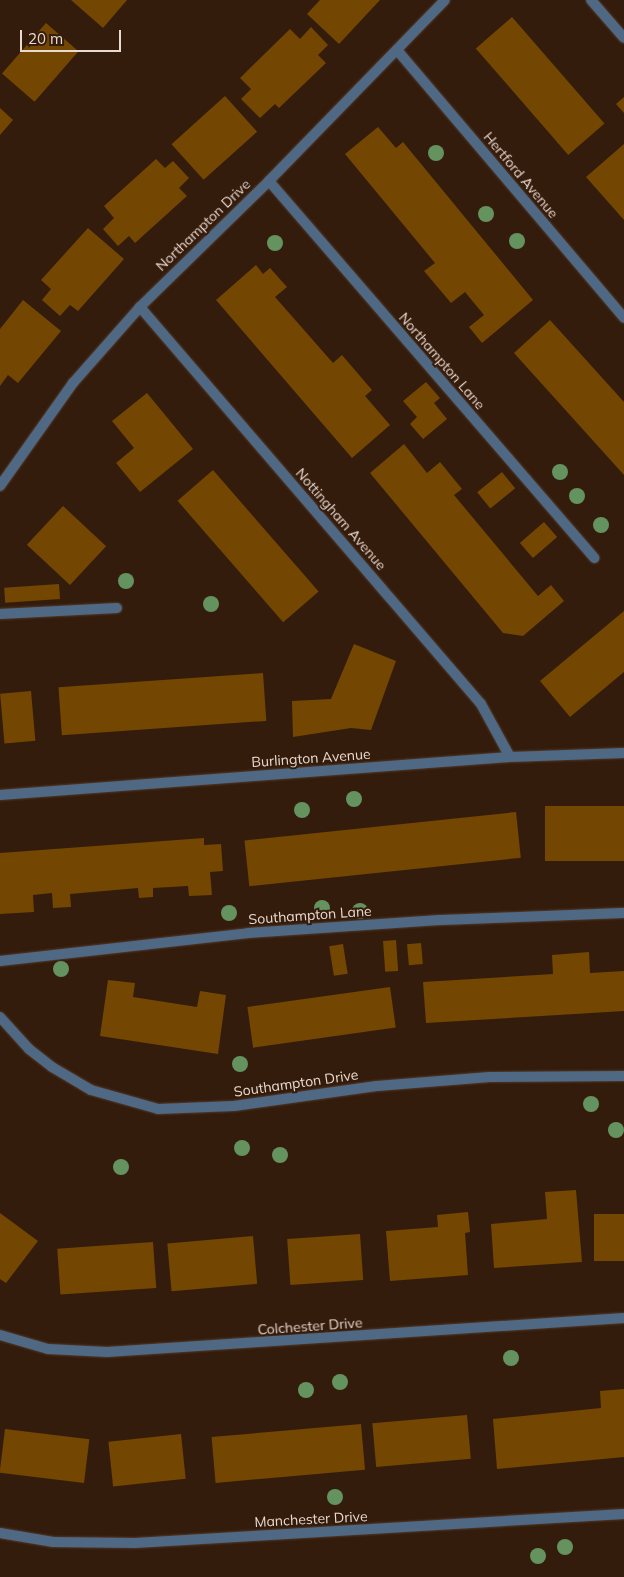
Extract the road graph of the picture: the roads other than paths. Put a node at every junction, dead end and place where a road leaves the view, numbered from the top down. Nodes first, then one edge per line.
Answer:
1 (445, 0) edge
2 (592, 0) edge
3 (624, 38) edge
4 (397, 50) junction
5 (269, 181) junction
6 (140, 307) junction
7 (624, 318) edge
8 (0, 486) edge
9 (594, 558) dead end
10 (117, 608) dead end
11 (0, 614) edge
12 (624, 753) edge
13 (510, 757) junction
14 (0, 795) edge
15 (624, 913) edge
16 (0, 961) edge
17 (0, 1017) edge
18 (624, 1076) edge
19 (624, 1318) edge
20 (0, 1335) edge
21 (624, 1514) edge
22 (0, 1533) edge

1 - 4 street, Northampton Drive
2 - 3 street
4 - 5 street, Northampton Drive
4 - 7 street, Hertford Avenue
5 - 6 street, Northampton Drive
5 - 9 street, Northampton Lane
6 - 8 street, Northampton Drive
6 - 13 street, Nottingham Avenue
10 - 11 street
12 - 13 street, Burlington Avenue
13 - 14 street, Burlington Avenue
15 - 16 street, Southampton Lane
17 - 18 street, Southampton Drive
19 - 20 street, Colchester Drive
21 - 22 street, Manchester Drive

